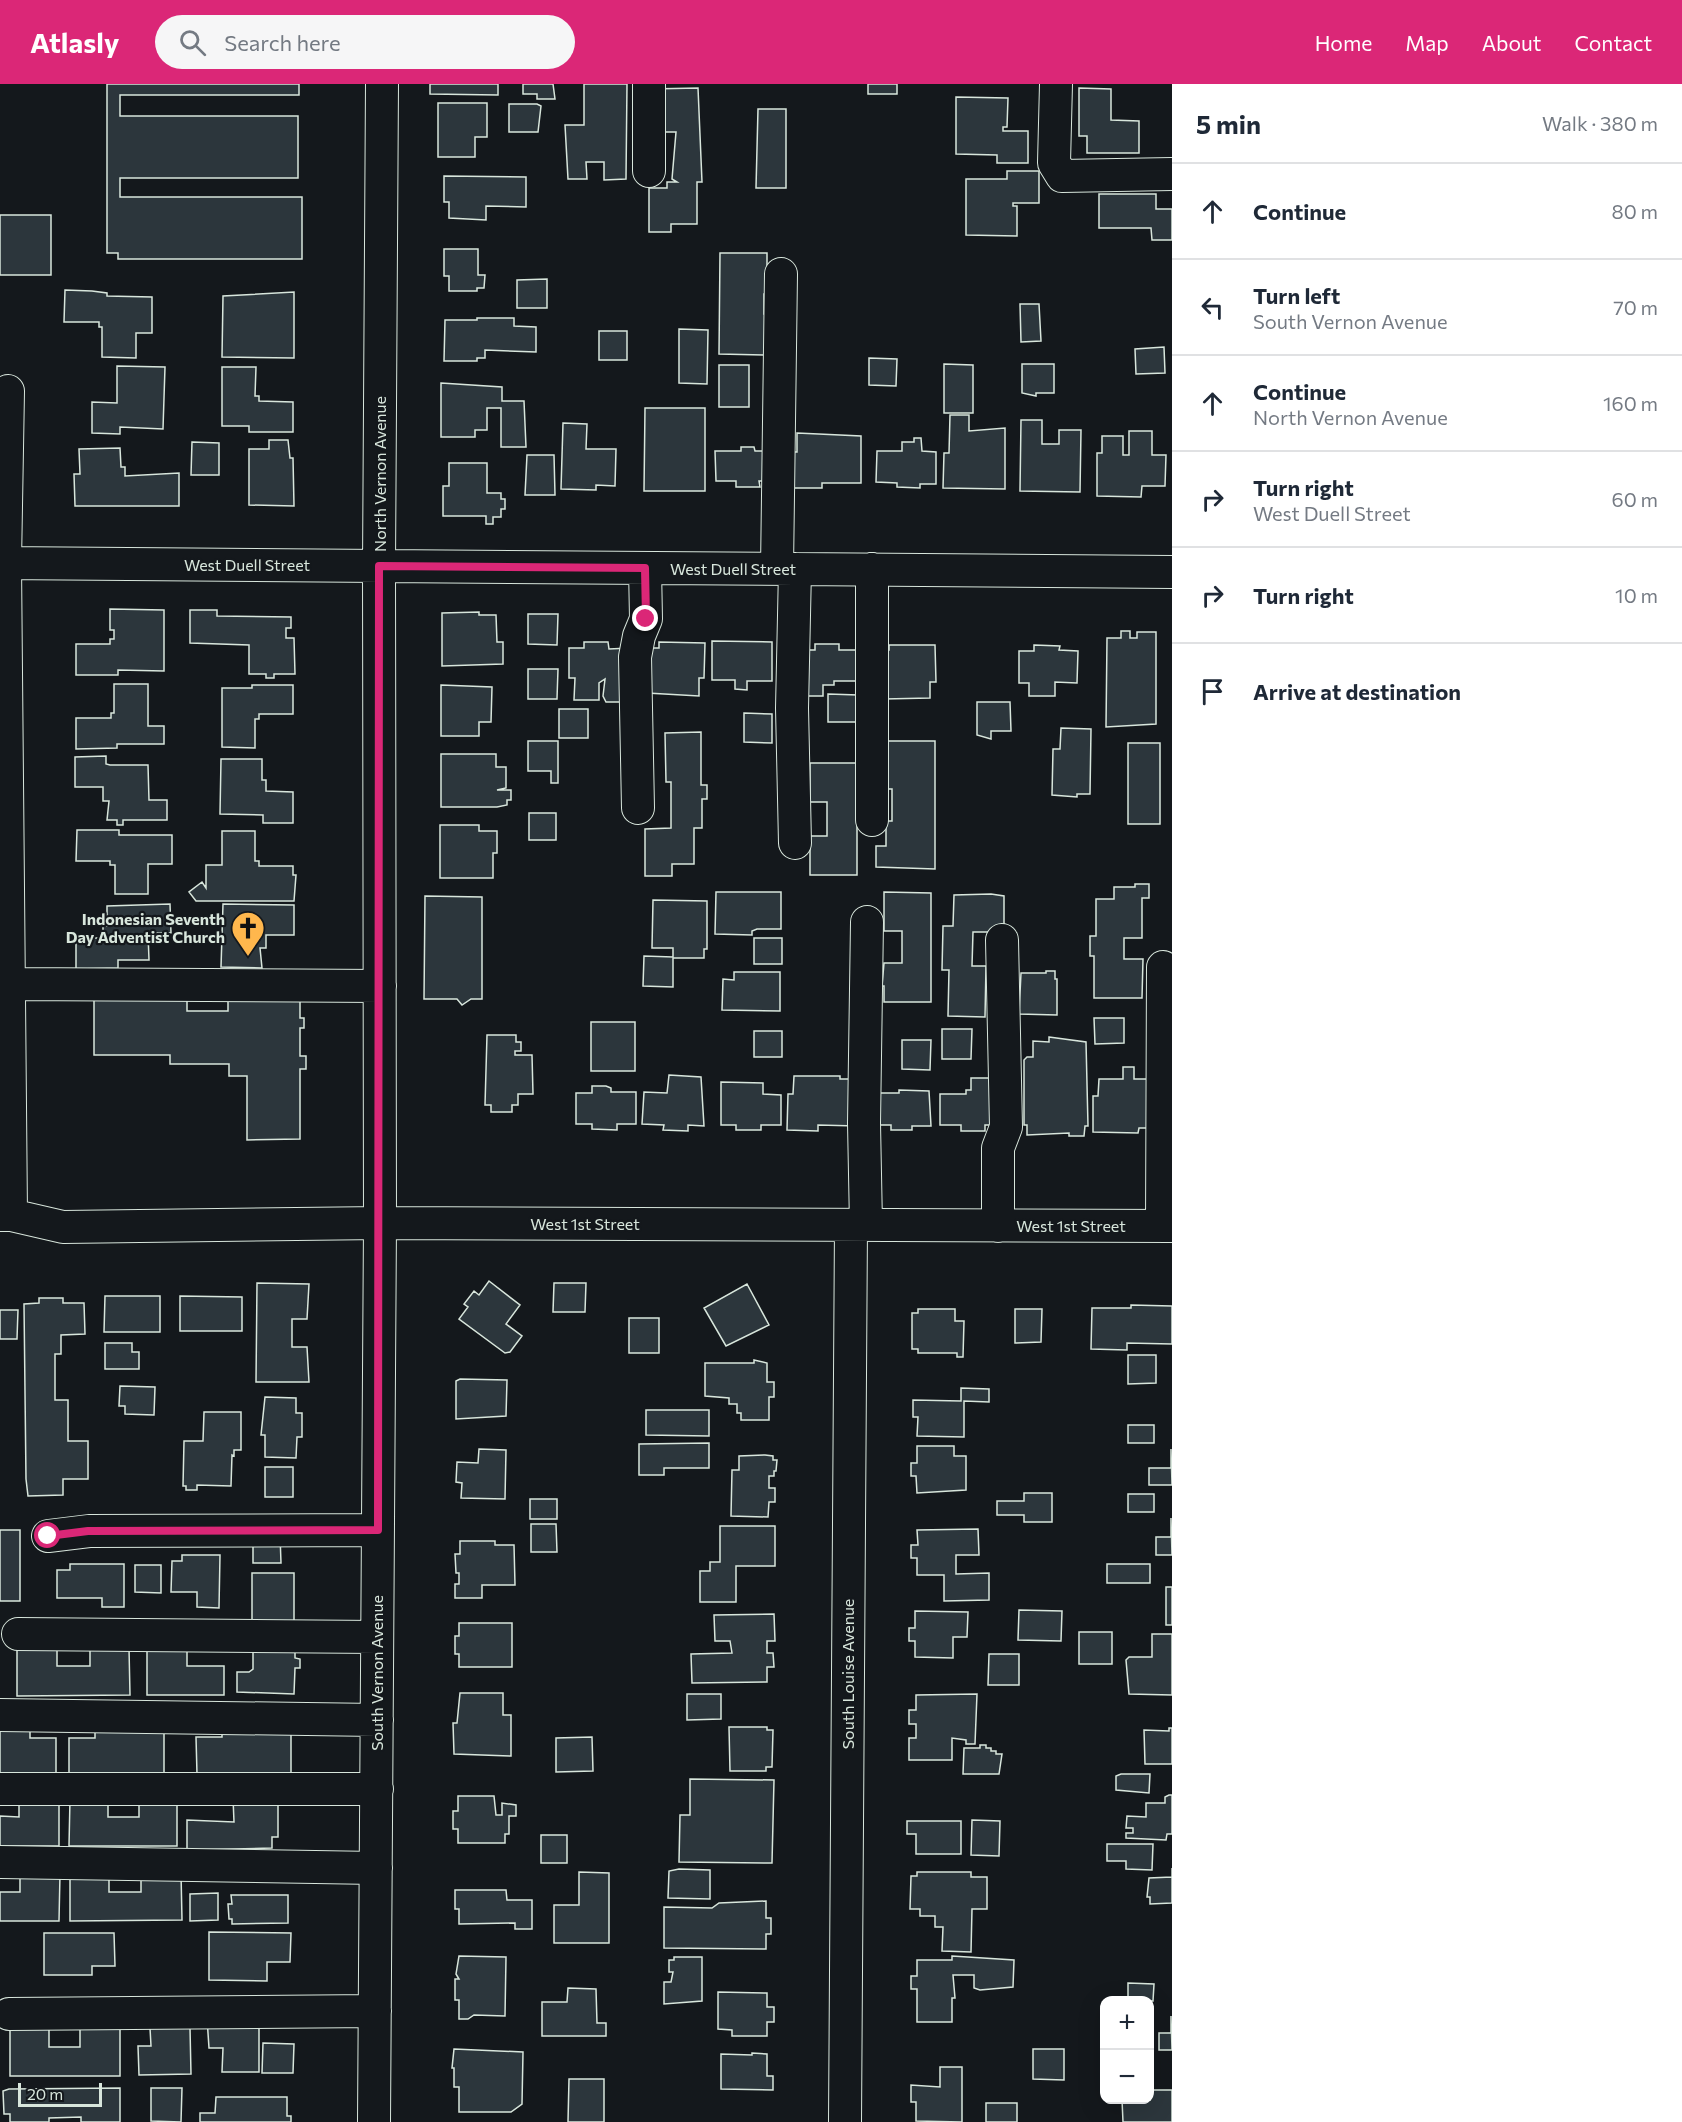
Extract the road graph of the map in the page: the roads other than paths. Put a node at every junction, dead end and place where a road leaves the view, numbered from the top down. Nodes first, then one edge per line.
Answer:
1 (382, 84) edge
2 (649, 84) edge
3 (1056, 84) edge
4 (649, 171) dead end
5 (1172, 174) edge
6 (781, 274) dead end
7 (8, 391) dead end
8 (3, 563) edge
9 (379, 566) junction
10 (645, 568) junction
11 (786, 569) junction
12 (872, 569) junction
13 (1172, 572) edge
14 (638, 808) dead end
15 (872, 820) dead end
16 (795, 843) dead end
17 (867, 922) dead end
18 (1002, 940) dead end
19 (1163, 967) dead end
20 (9, 984) junction
21 (380, 986) junction
22 (6, 1215) edge
23 (380, 1223) junction
24 (859, 1225) junction
25 (998, 1226) junction
26 (1167, 1226) edge
27 (378, 1530) junction
28 (48, 1536) dead end
29 (18, 1634) dead end
30 (377, 1637) junction
31 (0, 1715) edge
32 (377, 1720) junction
33 (0, 1789) edge
34 (377, 1790) junction
35 (0, 1862) edge
36 (376, 1868) junction
37 (375, 2011) junction
38 (9, 2014) dead end
39 (375, 2122) edge
40 (845, 2122) edge

1 - 9 street, North Vernon Avenue
2 - 4 street
3 - 5 street
6 - 11 street
7 - 8 street
8 - 9 street, West Duell Street
8 - 20 street
9 - 10 street, West Duell Street
9 - 21 street, North Vernon Avenue
10 - 11 street, West Duell Street
10 - 14 street
11 - 12 street, West Duell Street
11 - 16 street
12 - 13 street, West Duell Street
12 - 15 street
17 - 24 street, South Louise Avenue
18 - 25 street
19 - 26 street
20 - 21 street
20 - 22 street
21 - 23 street, North Vernon Avenue
22 - 23 street, West 1st Street
23 - 24 street, West 1st Street
23 - 27 street, South Vernon Avenue
24 - 25 street, West 1st Street
24 - 40 street, South Louise Avenue
25 - 26 street, West 1st Street
27 - 28 street
27 - 30 street, South Vernon Avenue
29 - 30 street
30 - 32 street, South Vernon Avenue
31 - 32 street
32 - 34 street, South Vernon Avenue
33 - 34 street
34 - 36 street, South Vernon Avenue
35 - 36 street
36 - 37 street, South Vernon Avenue
37 - 38 street
37 - 39 street, South Vernon Avenue

